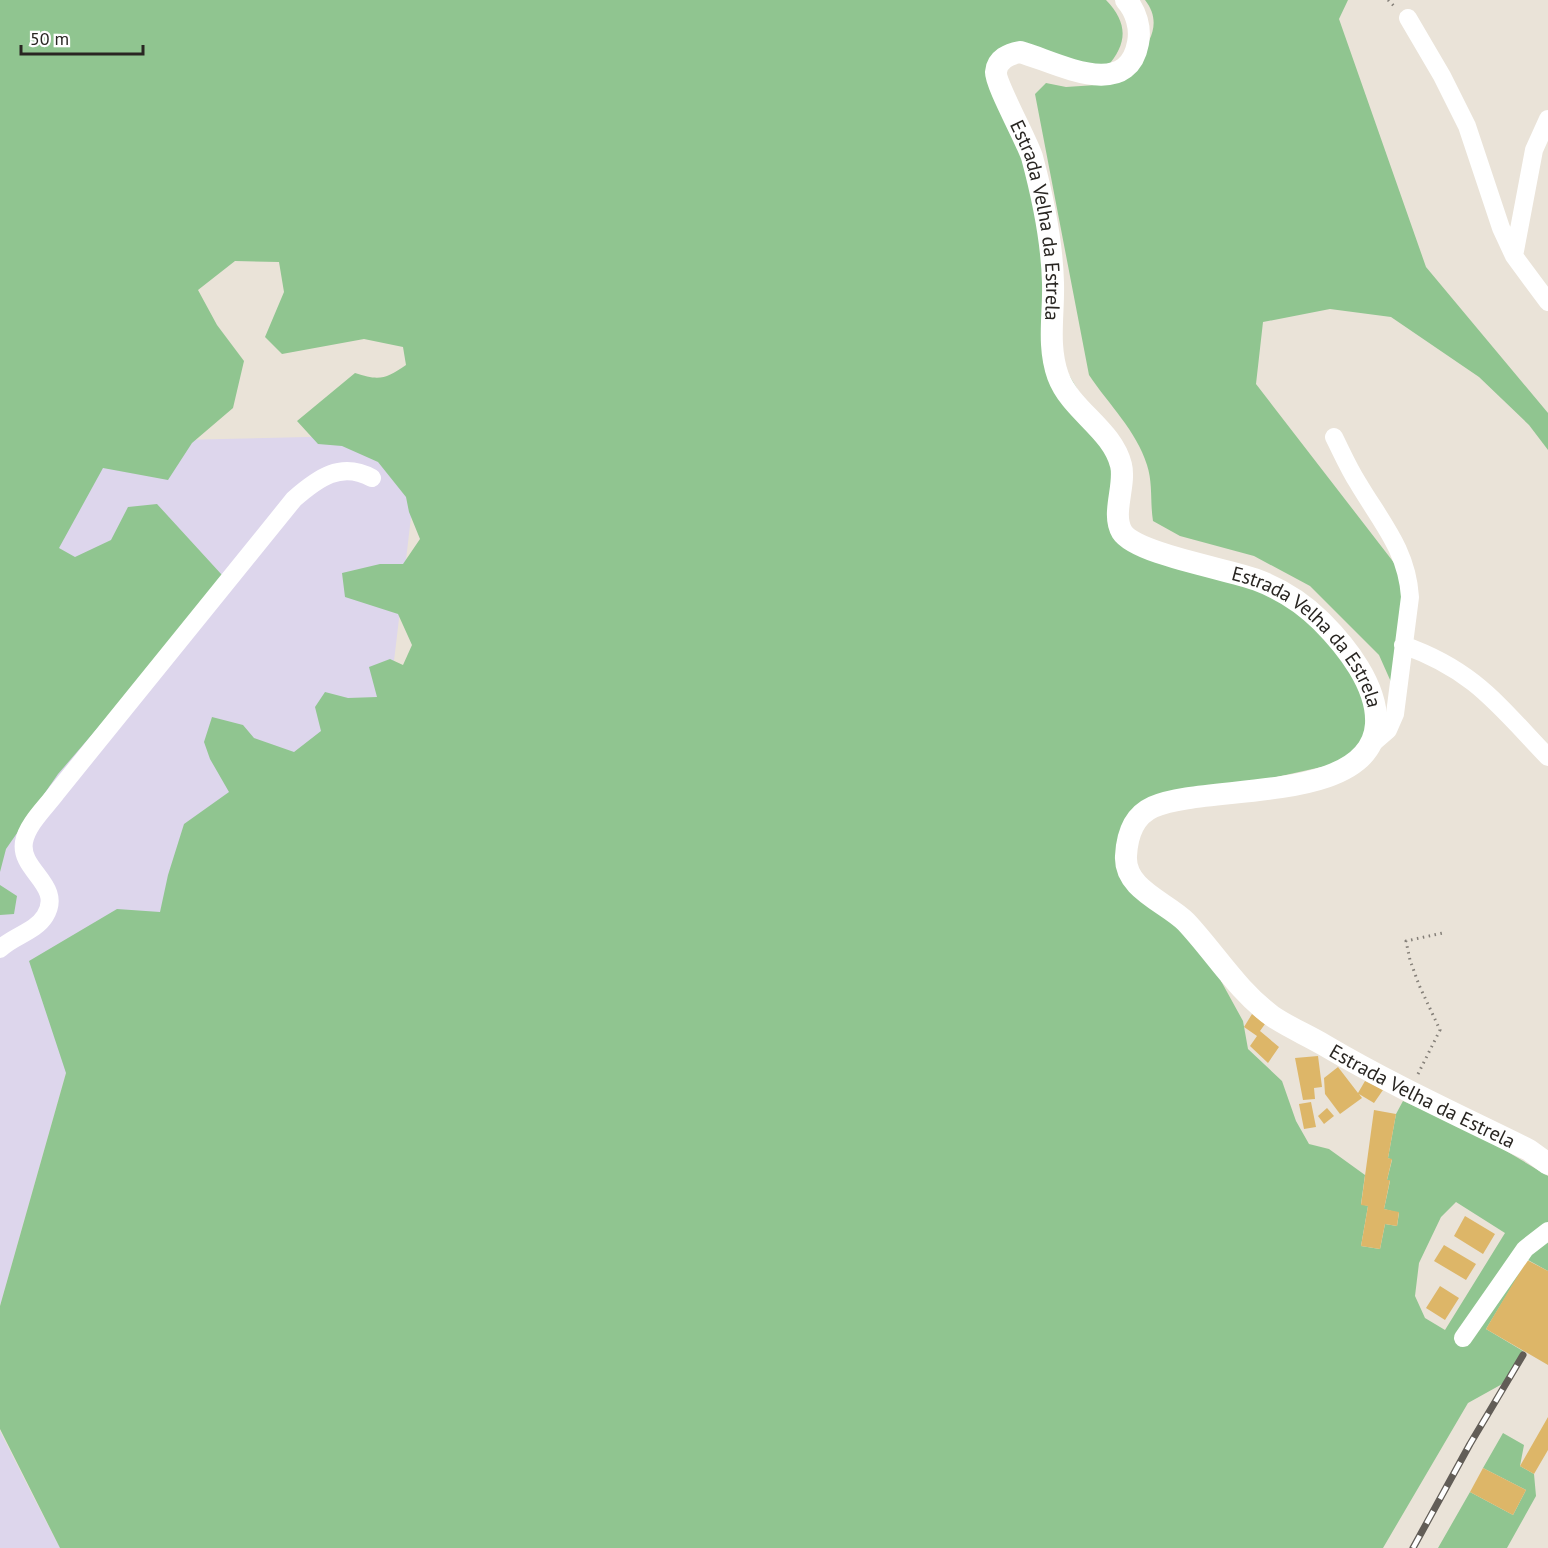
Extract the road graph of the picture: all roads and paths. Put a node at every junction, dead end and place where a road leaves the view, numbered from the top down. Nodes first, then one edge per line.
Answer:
1 (1126, 0) edge
2 (1408, 18) dead end
3 (1548, 119) edge
4 (1514, 256) junction
5 (1548, 302) edge
6 (1334, 437) dead end
7 (372, 478) dead end
8 (1403, 645) junction
9 (1373, 743) junction
10 (1548, 758) edge
11 (1443, 933) dead end
12 (0, 949) edge
13 (1409, 1091) junction
14 (1548, 1164) edge
15 (1548, 1231) edge
16 (1463, 1338) dead end

1 - 9 main road, Estrada Velha da Estrela
2 - 4 street
3 - 4 street
4 - 5 street
6 - 8 street
7 - 12 street
8 - 9 street
8 - 10 street
9 - 13 main road, Estrada Velha da Estrela
11 - 13 path
13 - 14 main road, Estrada Velha da Estrela
15 - 16 street

